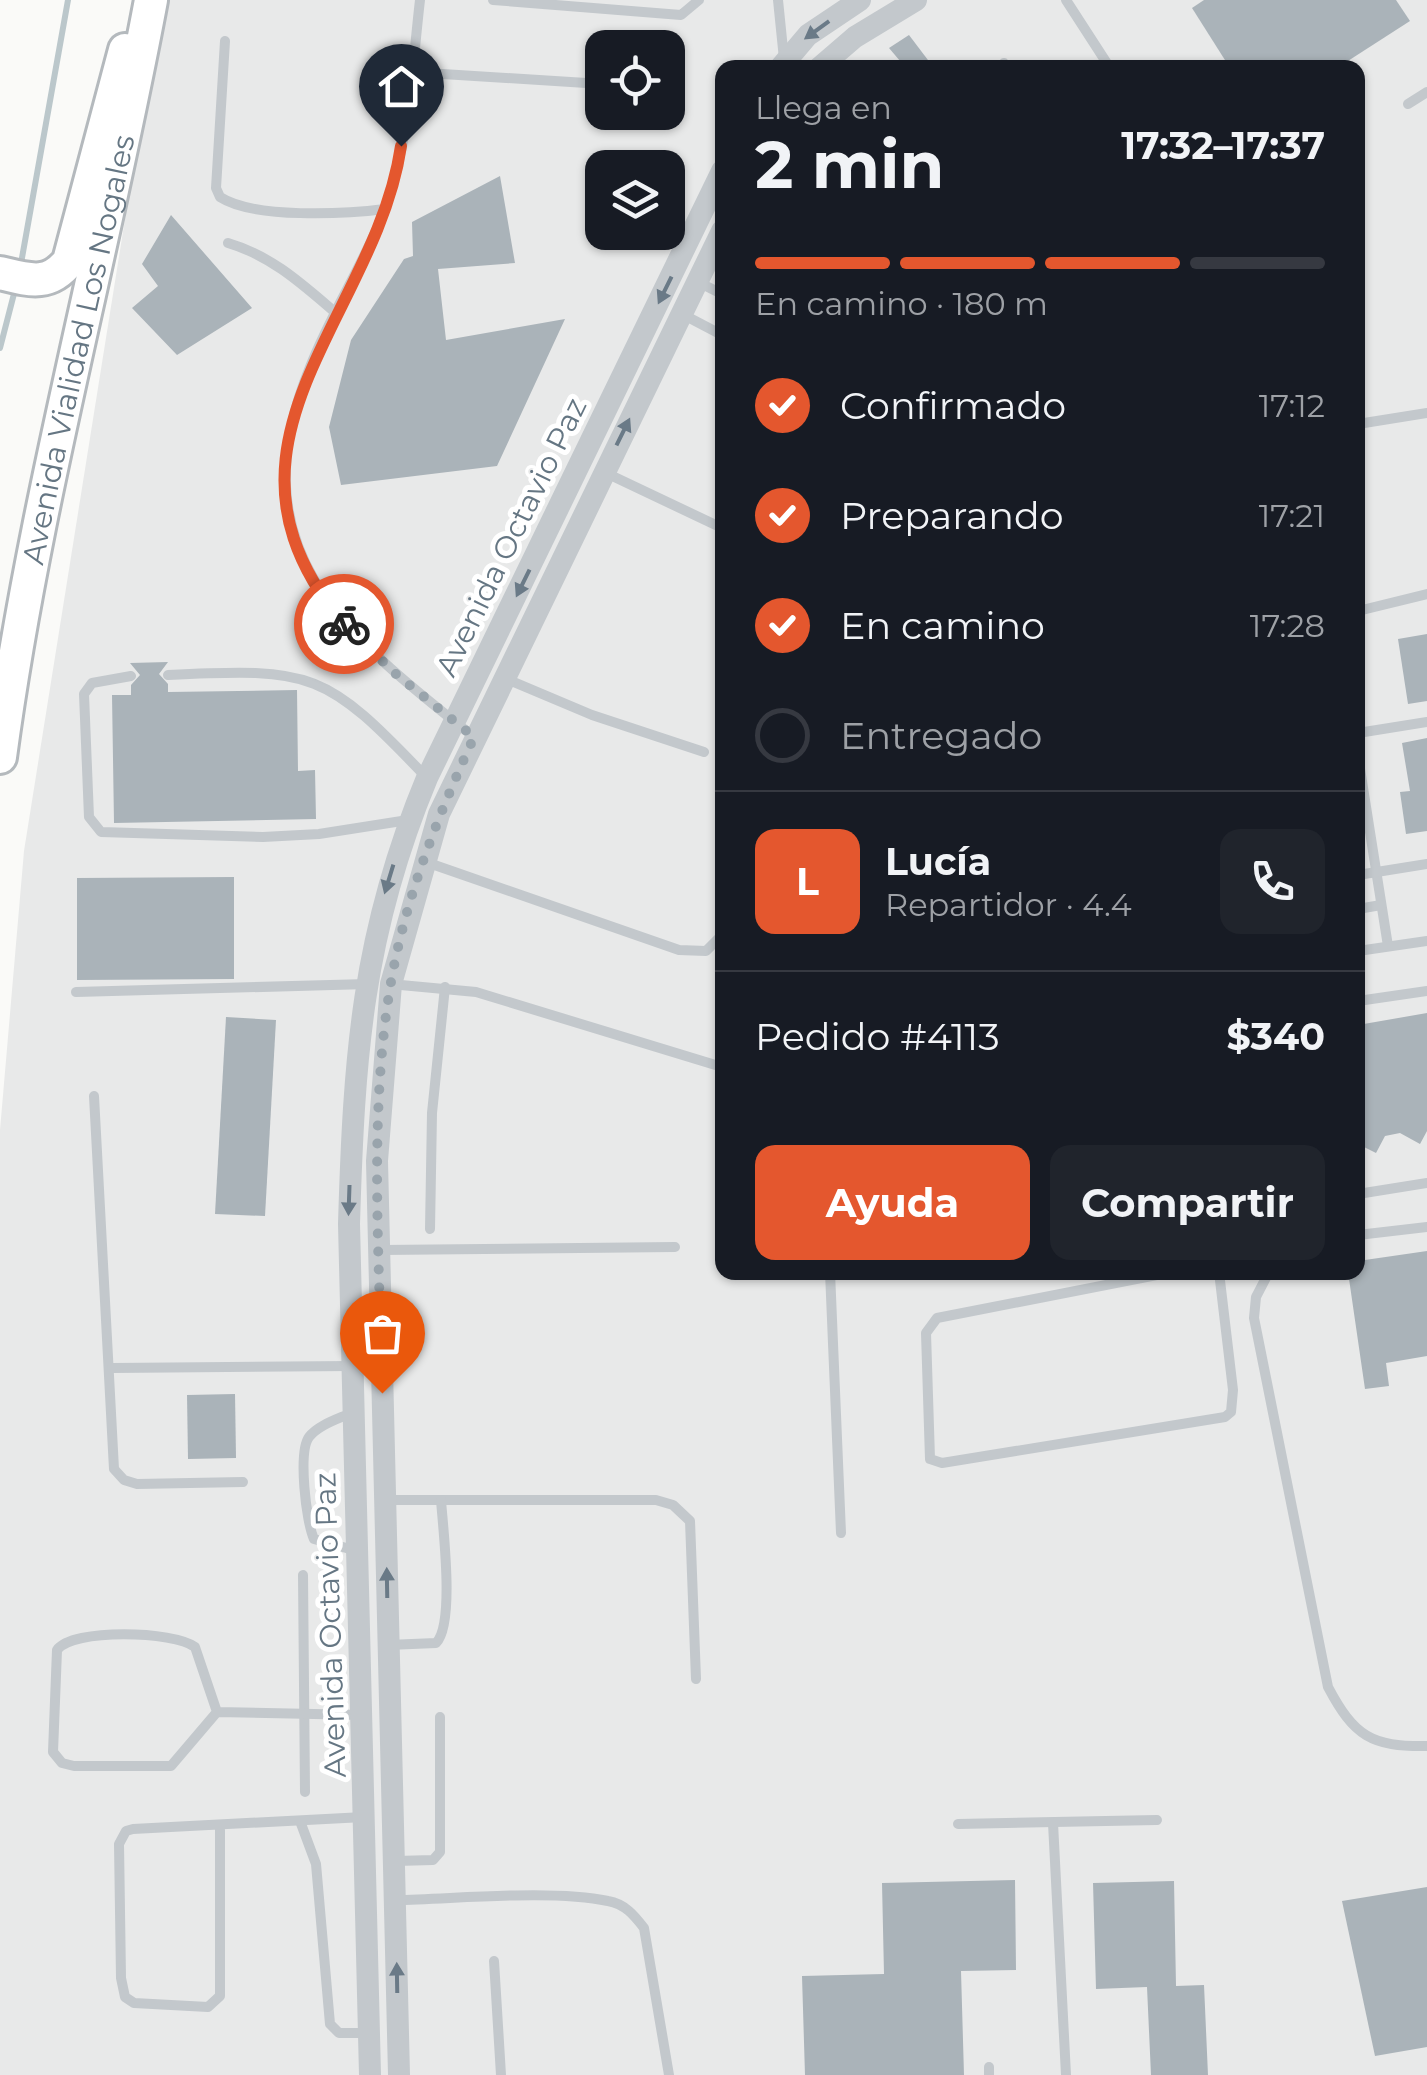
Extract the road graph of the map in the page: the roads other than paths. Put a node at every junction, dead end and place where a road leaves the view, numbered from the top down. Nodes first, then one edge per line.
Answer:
1 (149, 0) edge
2 (420, 0) edge
3 (493, 0) edge
4 (699, 0) edge
5 (778, 0) edge
6 (860, 0) edge
7 (916, 0) edge
8 (1066, 0) edge
9 (225, 41) dead end
10 (846, 57) edge
11 (782, 60) edge
12 (786, 60) edge
13 (1105, 60) edge
14 (412, 72) junction
15 (585, 83) edge
16 (1427, 92) edge
17 (1408, 104) dead end
18 (715, 185) edge
19 (385, 208) junction
20 (228, 244) dead end
21 (715, 246) edge
22 (0, 273) edge
23 (698, 282) junction
24 (715, 290) edge
25 (336, 313) junction
26 (682, 314) junction
27 (715, 331) edge
28 (1427, 414) edge
29 (1365, 423) edge
30 (604, 472) junction
31 (715, 525) edge
32 (1427, 594) edge
33 (1365, 609) edge
34 (168, 675) dead end
35 (130, 676) dead end
36 (503, 677) junction
37 (455, 722) junction
38 (1427, 722) edge
39 (1365, 731) edge
40 (474, 737) junction
41 (704, 752) dead end
42 (0, 757) edge
43 (426, 778) junction
44 (1365, 801) edge
45 (409, 820) junction
46 (422, 861) junction
47 (1427, 864) edge
48 (1376, 872) junction
49 (1365, 874) edge
50 (1382, 905) junction
51 (1365, 909) edge
52 (1427, 940) edge
53 (715, 942) edge
54 (1388, 946) junction
55 (1365, 950) edge
56 (364, 984) junction
57 (391, 984) junction
58 (446, 988) junction
59 (1427, 990) edge
60 (76, 992) dead end
61 (1365, 1000) edge
62 (715, 1065) edge
63 (94, 1096) dead end
64 (1427, 1183) edge
65 (1365, 1193) edge
66 (1427, 1227) edge
67 (430, 1229) dead end
68 (1365, 1234) edge
69 (676, 1246) dead end
70 (380, 1250) junction
71 (830, 1280) edge
72 (1125, 1280) edge
73 (1220, 1280) edge
74 (1264, 1280) edge
75 (353, 1366) junction
76 (112, 1368) junction
77 (354, 1411) junction
78 (243, 1482) dead end
79 (385, 1500) junction
80 (442, 1500) junction
81 (841, 1532) dead end
82 (358, 1552) junction
83 (303, 1575) dead end
84 (388, 1645) junction
85 (696, 1679) dead end
86 (216, 1712) junction
87 (304, 1712) junction
88 (362, 1714) junction
89 (440, 1717) dead end
90 (1427, 1746) edge
91 (305, 1792) dead end
92 (365, 1817) junction
93 (1157, 1820) dead end
94 (300, 1821) junction
95 (1054, 1823) junction
96 (958, 1824) dead end
97 (220, 1825) junction
98 (394, 1862) junction
99 (395, 1900) junction
100 (494, 1961) dead end
101 (369, 2033) junction
102 (370, 2075) edge
103 (399, 2075) edge
104 (500, 2075) edge
105 (668, 2075) edge
106 (1066, 2075) edge

1 - 22 highway
1 - 42 highway, Avenida Vialidad Los Nogales
2 - 14 lane
3 - 4 lane
5 - 11 lane
6 -> 12 street
7 - 10 street
8 - 13 lane
9 - 19 lane
14 - 15 lane
14 - 19 lane
16 - 17 lane
18 -> 37 street, Avenida Octavio Paz
19 - 25 lane
20 - 25 lane
21 - 23 street, Avenida Octavio Paz
23 - 24 lane
23 - 26 street, Avenida Octavio Paz
25 - 37 lane
26 - 27 lane
30 -> 26 street, Avenida Octavio Paz
28 - 29 lane
30 - 31 lane
30 - 36 street, Avenida Octavio Paz
32 - 33 lane
34 - 43 lane
35 - 45 lane
36 - 40 street, Avenida Octavio Paz
36 - 41 lane
37 - 40 lane
37 - 43 street, Avenida Octavio Paz
38 - 39 lane
40 - 46 street, Avenida Octavio Paz
43 - 45 street, Avenida Octavio Paz
44 - 48 lane
45 -> 56 street, Avenida Octavio Paz
46 - 53 lane
46 - 57 street, Avenida Octavio Paz
47 - 48 lane
48 - 49 lane
48 - 50 lane
50 - 51 lane
50 - 54 lane
52 - 54 lane
54 - 55 lane
56 - 57 lane
56 - 60 lane
56 -> 75 street, Avenida Octavio Paz
57 - 58 lane
57 - 70 street, Avenida Octavio Paz
58 - 62 lane
58 - 67 lane
59 - 61 lane
63 - 76 lane
64 - 65 lane
66 - 68 lane
69 - 70 lane
70 - 79 street, Avenida Octavio Paz
71 - 81 lane
72 - 73 lane
74 - 90 lane
75 - 76 lane
75 - 77 street, Avenida Octavio Paz
76 - 78 lane
77 - 82 street, Avenida Octavio Paz
77 - 82 lane
79 - 80 lane
84 -> 79 street, Avenida Octavio Paz
80 - 84 lane
80 - 85 lane
82 - 88 street, Avenida Octavio Paz
83 - 87 lane
84 - 98 street, Avenida Octavio Paz
86 - 86 lane
86 - 87 lane
87 - 88 lane
87 - 91 lane
88 - 92 street, Avenida Octavio Paz
89 - 98 lane
92 - 94 lane
92 - 101 street, Avenida Octavio Paz
93 - 95 lane
94 - 97 lane
94 - 101 lane
95 - 96 lane
95 - 106 lane
97 - 97 lane
98 - 99 street, Avenida Octavio Paz
103 -> 99 street, Avenida Octavio Paz
99 - 105 lane
100 - 104 lane
101 - 102 street, Avenida Octavio Paz

